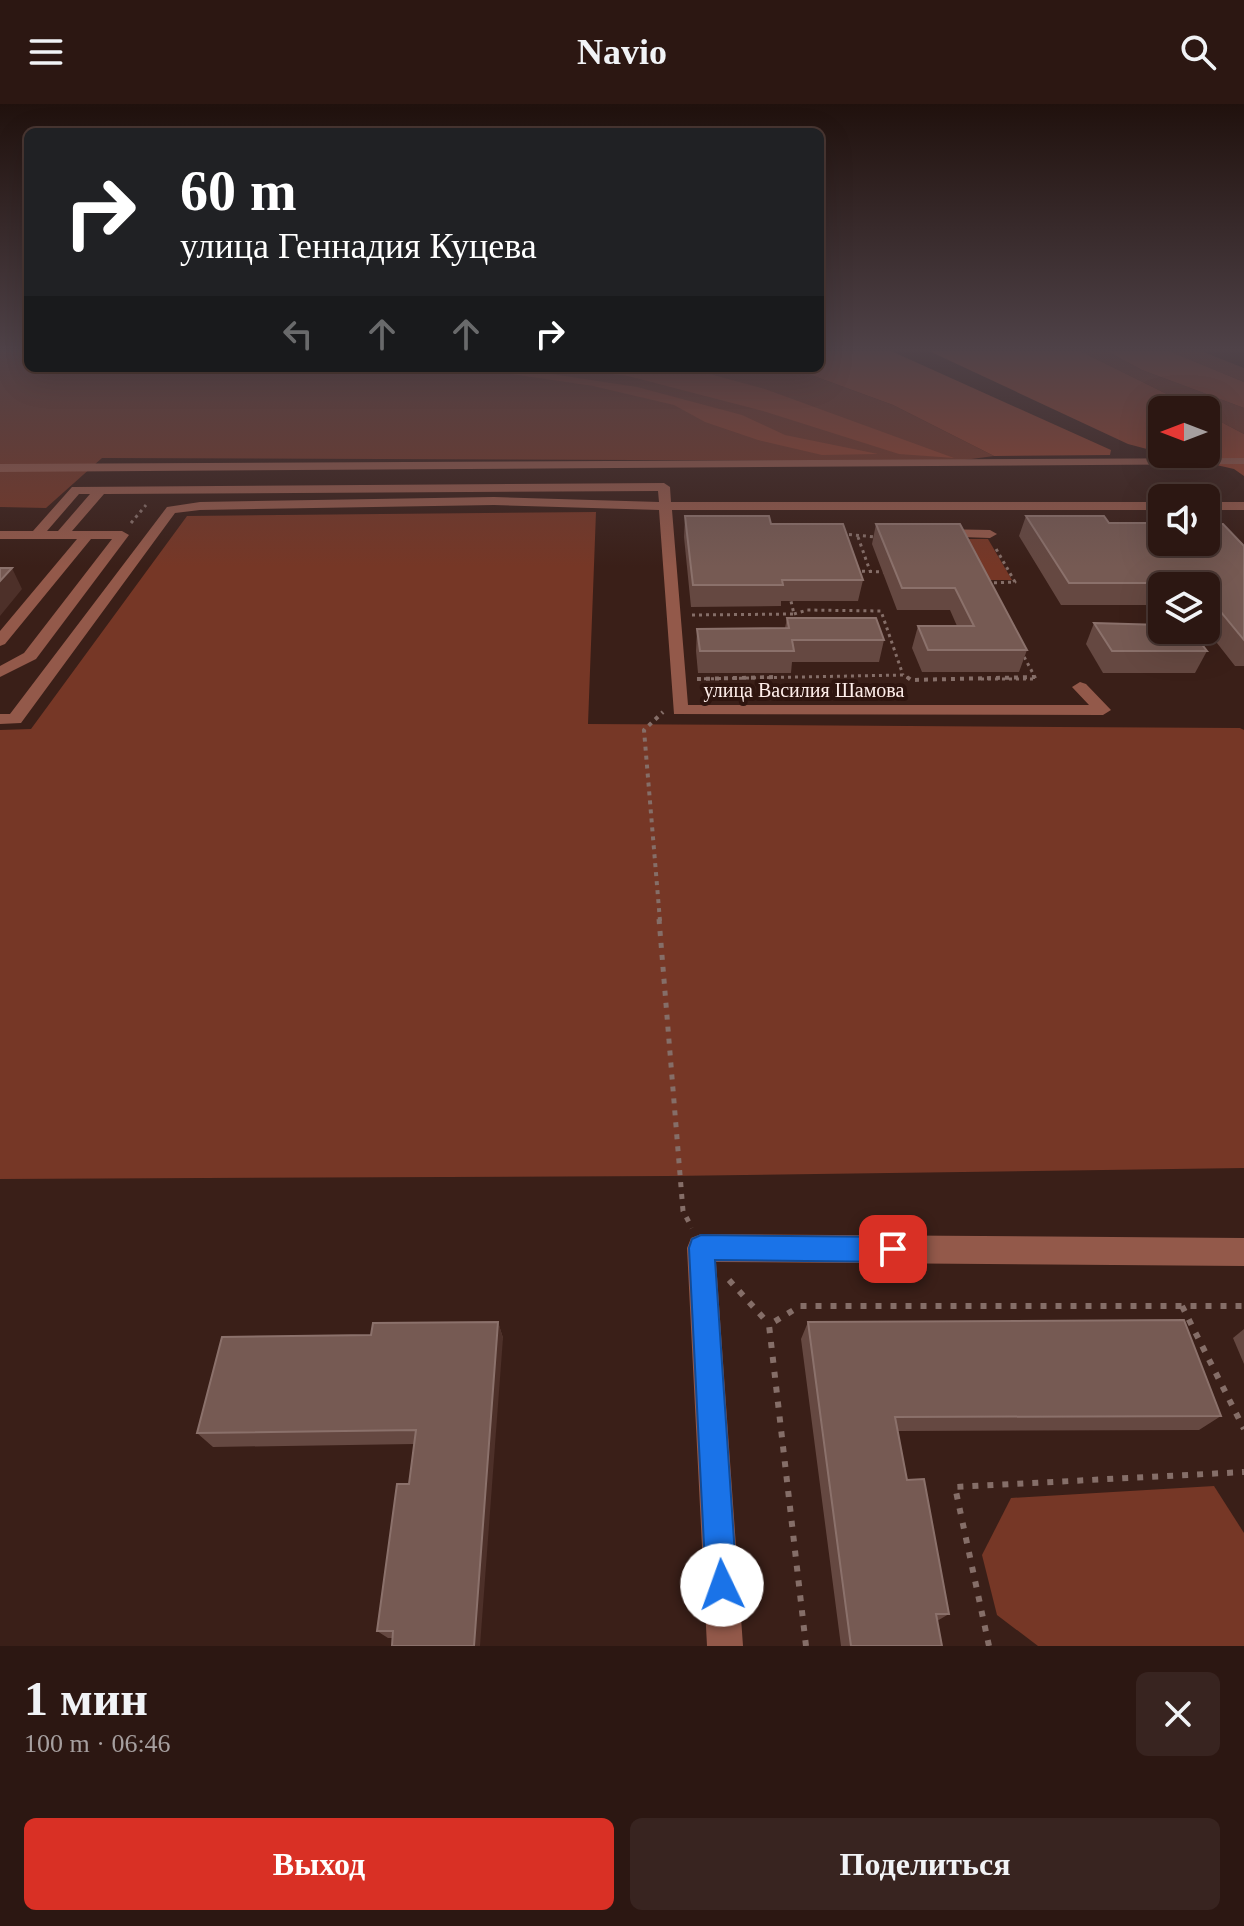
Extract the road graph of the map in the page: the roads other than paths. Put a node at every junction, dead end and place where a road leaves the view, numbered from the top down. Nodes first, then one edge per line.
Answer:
1 (1244, 461) edge
2 (0, 468) edge
3 (100, 490) junction
4 (666, 506) junction
5 (1148, 506) edge
6 (1220, 506) edge
7 (1244, 506) edge
8 (924, 528) edge
9 (0, 535) edge
10 (37, 535) junction
11 (62, 535) junction
12 (87, 535) junction
13 (990, 535) road end
14 (0, 641) edge
15 (0, 672) edge
16 (1080, 687) dead end
17 (0, 719) edge
18 (1244, 1252) edge
19 (725, 1646) edge

1 - 2 street
3 - 4 street, улица Василия Шамова
3 - 10 street
3 - 11 street
4 - 5 street
4 - 16 street, улица Василия Шамова
4 - 17 street
6 - 7 street
8 - 13 street
9 - 10 street
10 - 11 street
11 - 12 street
12 - 14 street
12 - 15 street
18 - 19 street

